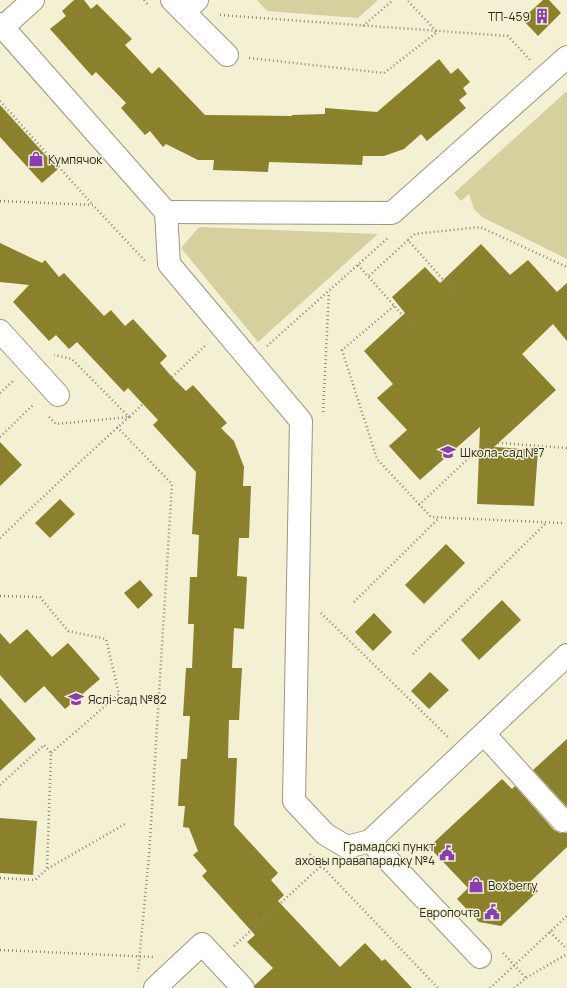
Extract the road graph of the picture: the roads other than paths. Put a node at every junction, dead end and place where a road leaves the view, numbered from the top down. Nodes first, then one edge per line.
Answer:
1 (33, 0) edge
2 (184, 4) edge
3 (1, 26) edge
4 (227, 55) road end
5 (567, 57) edge
6 (166, 212) junction
7 (0, 331) edge
8 (58, 394) dead end
9 (567, 655) edge
10 (484, 734) junction
11 (563, 820) dead end
12 (370, 841) junction
13 (480, 957) dead end
14 (155, 988) edge
15 (242, 988) edge

1 - 3 lane
2 - 4 lane
3 - 6 lane
5 - 6 lane
6 - 12 lane
7 - 8 lane
9 - 10 lane
10 - 11 lane
10 - 12 lane
12 - 13 lane
14 - 15 lane

